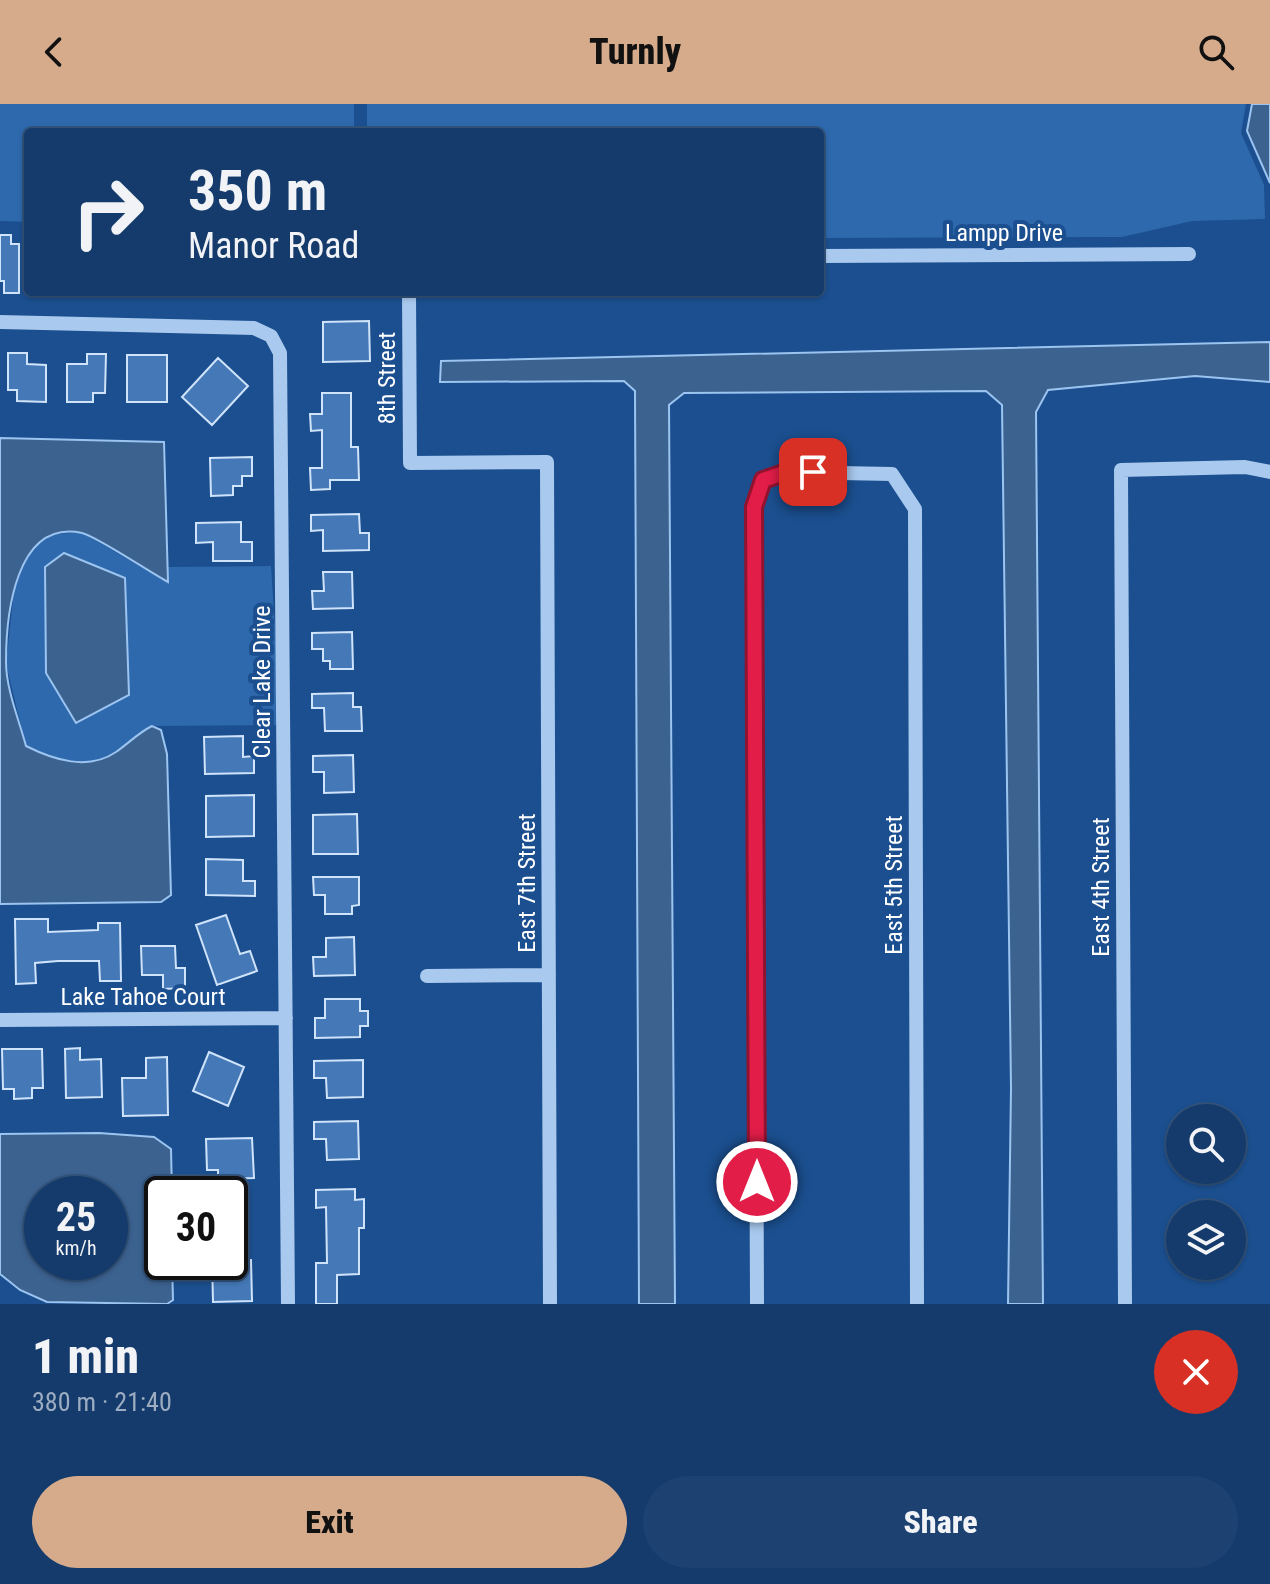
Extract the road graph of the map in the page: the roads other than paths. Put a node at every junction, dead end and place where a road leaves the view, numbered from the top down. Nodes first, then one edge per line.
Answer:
1 (1189, 254) dead end
2 (824, 256) edge
3 (409, 296) edge
4 (0, 322) edge
5 (547, 462) joint
6 (1270, 472) edge
7 (549, 975) junction
8 (427, 976) dead end
9 (286, 1018) junction
10 (0, 1020) edge
11 (288, 1304) edge
12 (550, 1304) edge
13 (757, 1304) edge
14 (917, 1304) edge
15 (1125, 1304) edge

1 - 2 street, Lampp Drive
3 - 5 street, 8th Street
4 - 9 street, Clear Lake Drive
5 - 7 street, East 7th Street
6 - 15 street, East 4th Street
7 - 8 street
7 - 12 street, East 7th Street
9 - 10 street, Lake Tahoe Court
9 - 11 street, Clear Lake Drive
13 - 14 street, East 5th Street

